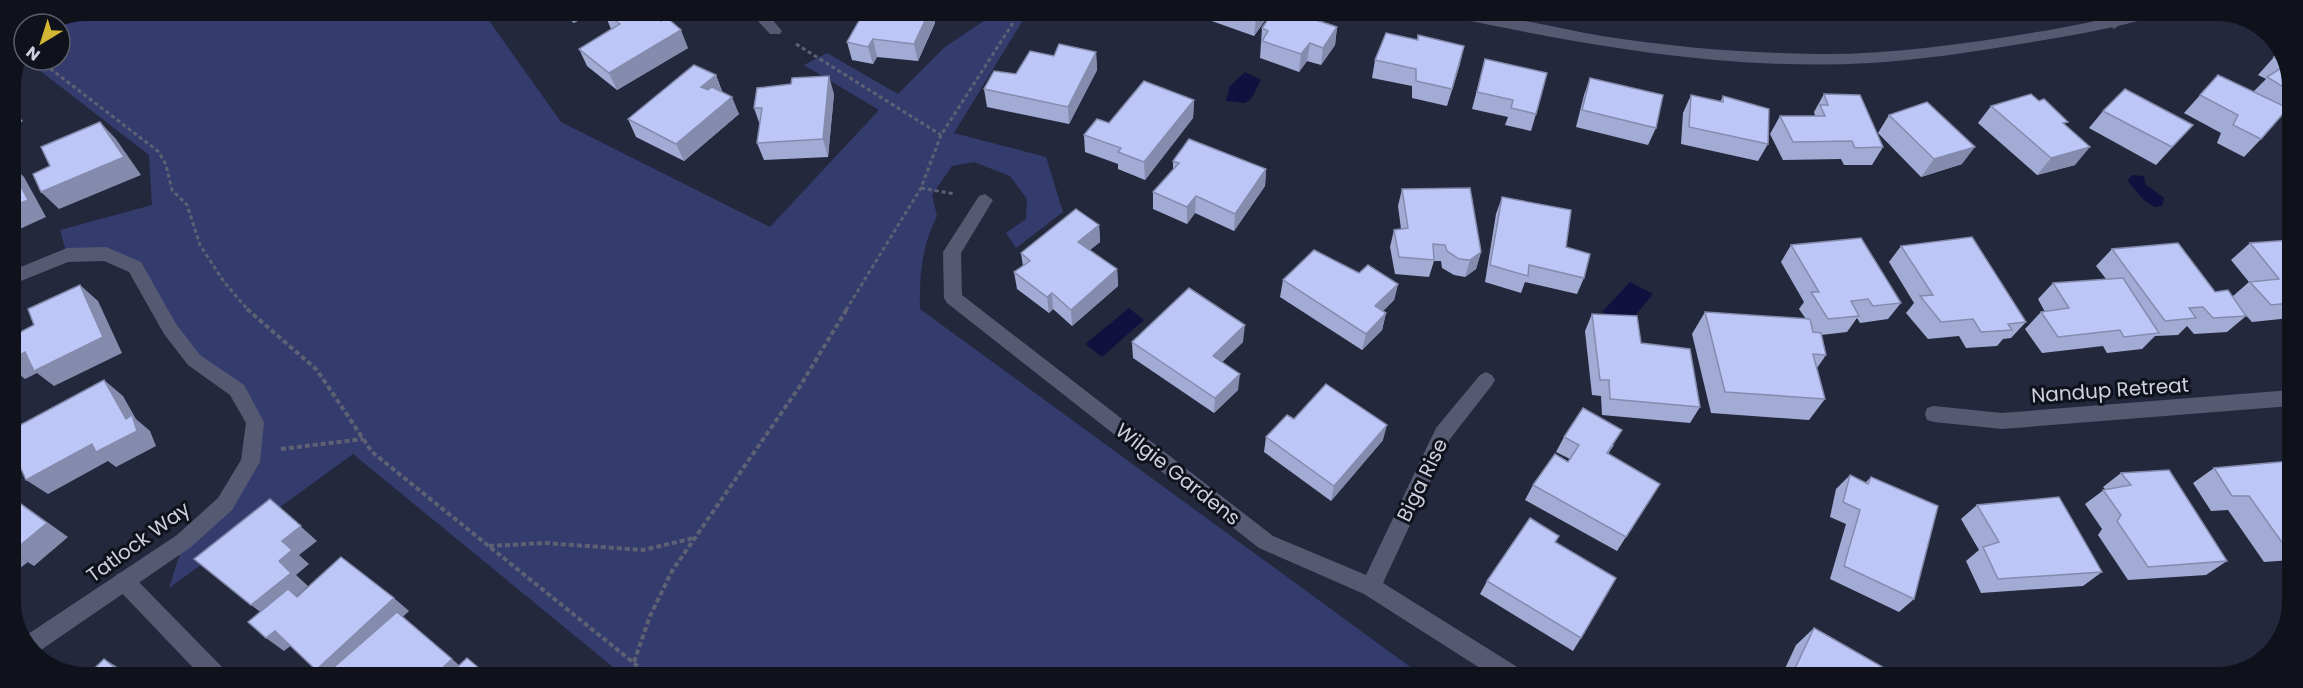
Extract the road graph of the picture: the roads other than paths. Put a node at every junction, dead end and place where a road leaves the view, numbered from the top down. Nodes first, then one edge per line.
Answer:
1 (766, 21) edge
2 (1494, 21) edge
3 (2110, 21) edge
4 (2124, 21) edge
5 (2114, 24) junction
6 (775, 31) road end
7 (985, 200) dead end
8 (21, 274) edge
9 (1486, 380) dead end
10 (2282, 399) edge
11 (1934, 414) dead end
12 (124, 581) junction
13 (1371, 587) junction
14 (34, 642) edge
15 (207, 667) edge
16 (1498, 667) edge

1 - 6 street
2 - 5 street
3 - 5 street
4 - 5 street
7 - 13 street, Wilgie Gardens
8 - 12 street, Tatlock Way
9 - 13 street, Biga Rise
10 - 11 street, Nandup Retreat
12 - 14 street, Tatlock Way
12 - 15 street
13 - 16 street, Wilgie Gardens

